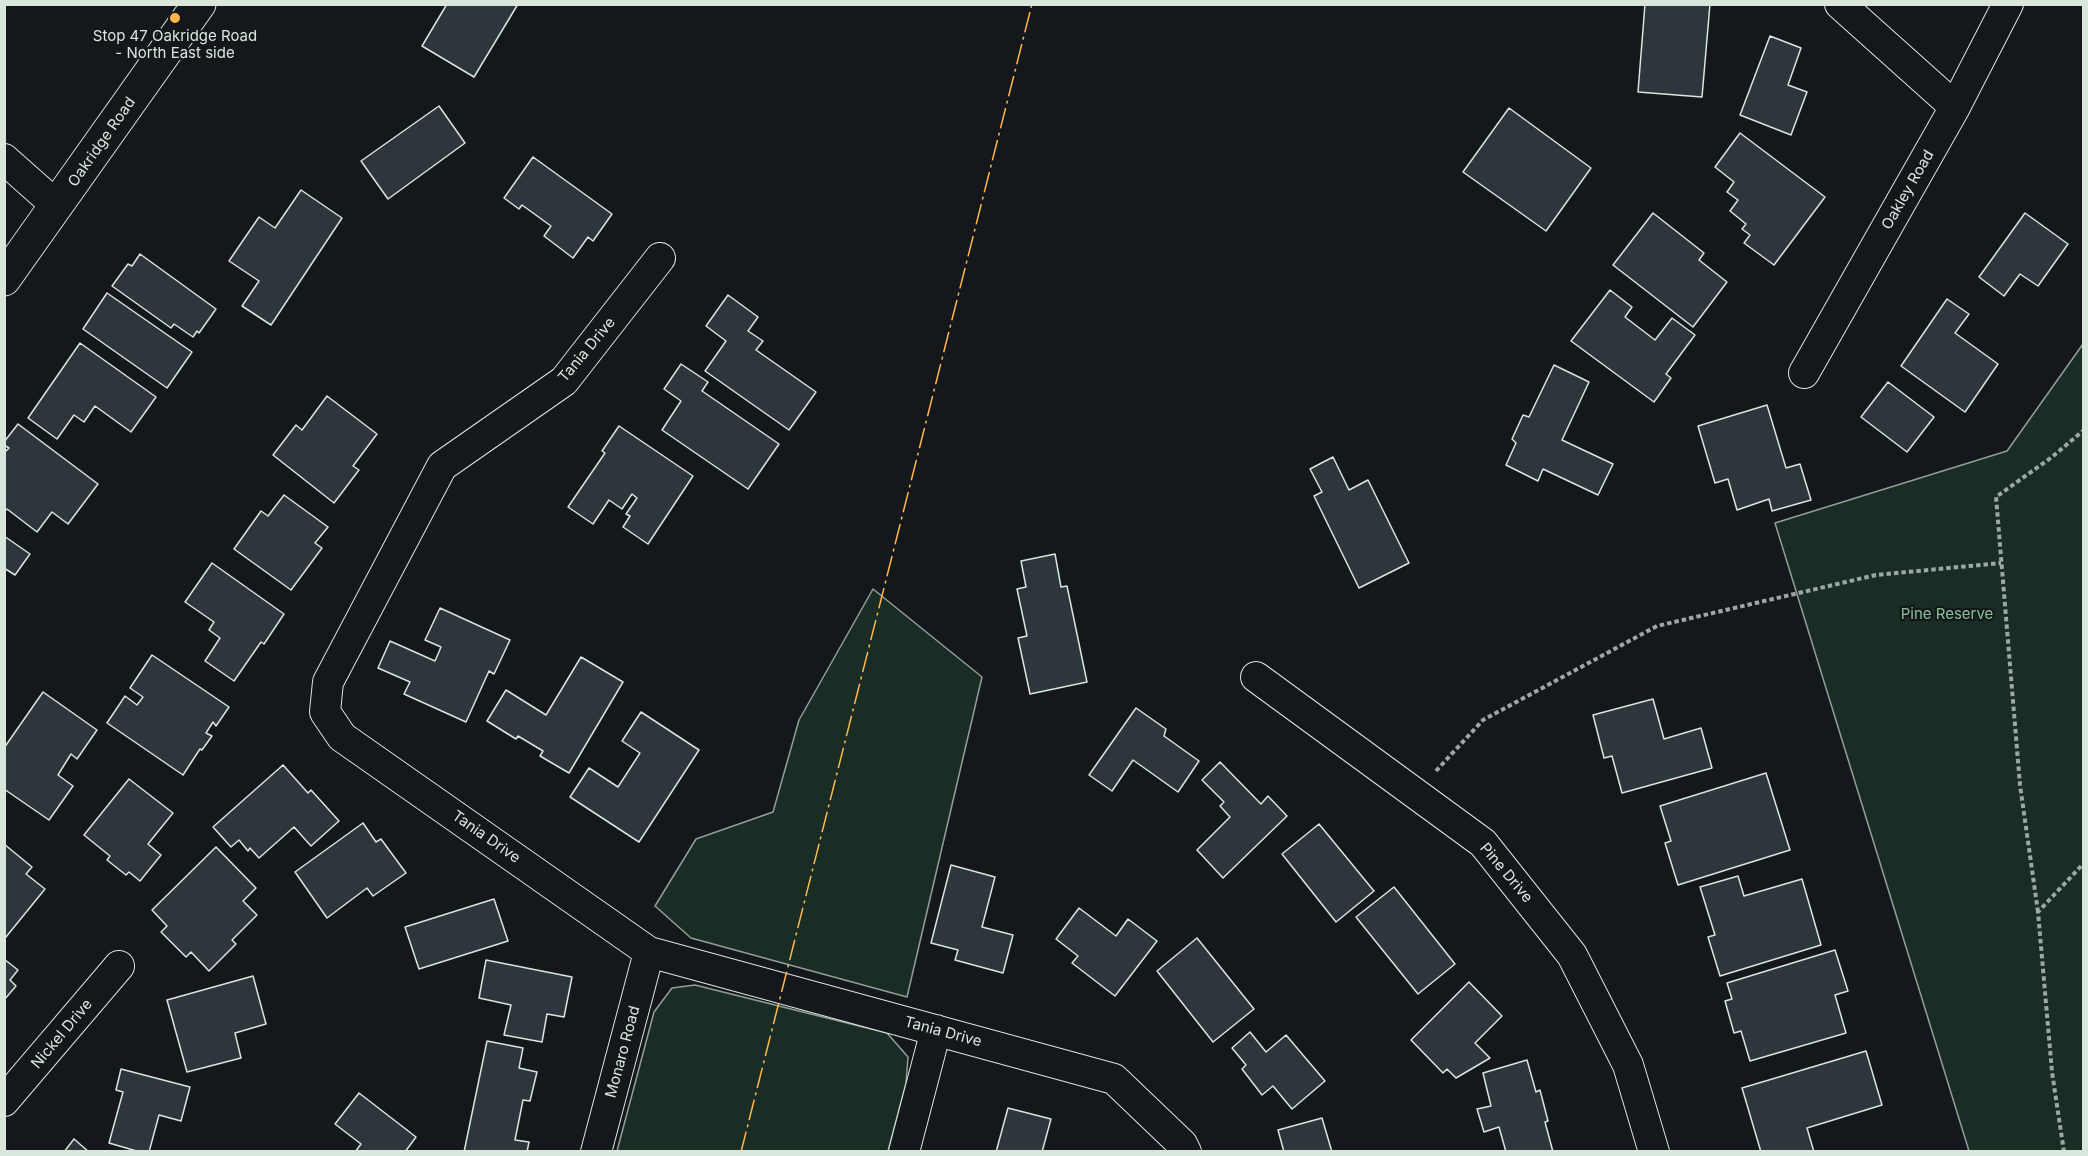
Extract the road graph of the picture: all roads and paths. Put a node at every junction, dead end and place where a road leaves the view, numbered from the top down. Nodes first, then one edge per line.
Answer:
1 (199, 4) edge
2 (1840, 4) edge
3 (2008, 4) edge
4 (1955, 107) junction
5 (4, 159) edge
6 (57, 206) junction
7 (660, 258) dead end
8 (4, 279) edge
9 (1804, 373) dead end
10 (2084, 430) edge
11 (2001, 563) junction
12 (1256, 677) dead end
13 (1416, 793) junction
14 (2084, 863) edge
15 (2038, 912) junction
16 (649, 952) junction
17 (118, 966) dead end
18 (936, 1030) junction
19 (4, 1101) edge
20 (596, 1152) edge
21 (904, 1152) edge
22 (1186, 1152) edge
23 (1654, 1152) edge
24 (2064, 1152) edge

1 - 6 street, Oakridge Road
2 - 4 street
3 - 4 street, Oakley Road
4 - 9 street, Oakley Road
5 - 6 street
6 - 8 street, Oakridge Road
7 - 16 street, Tania Drive
10 - 11 path
11 - 13 path
11 - 15 path
12 - 13 street, Pine Drive
13 - 23 street, Pine Drive
14 - 15 path
15 - 24 path
16 - 18 street, Tania Drive
16 - 20 street, Monaro Road
17 - 19 street, Nickel Drive
18 - 21 street
18 - 22 street, Tania Drive

